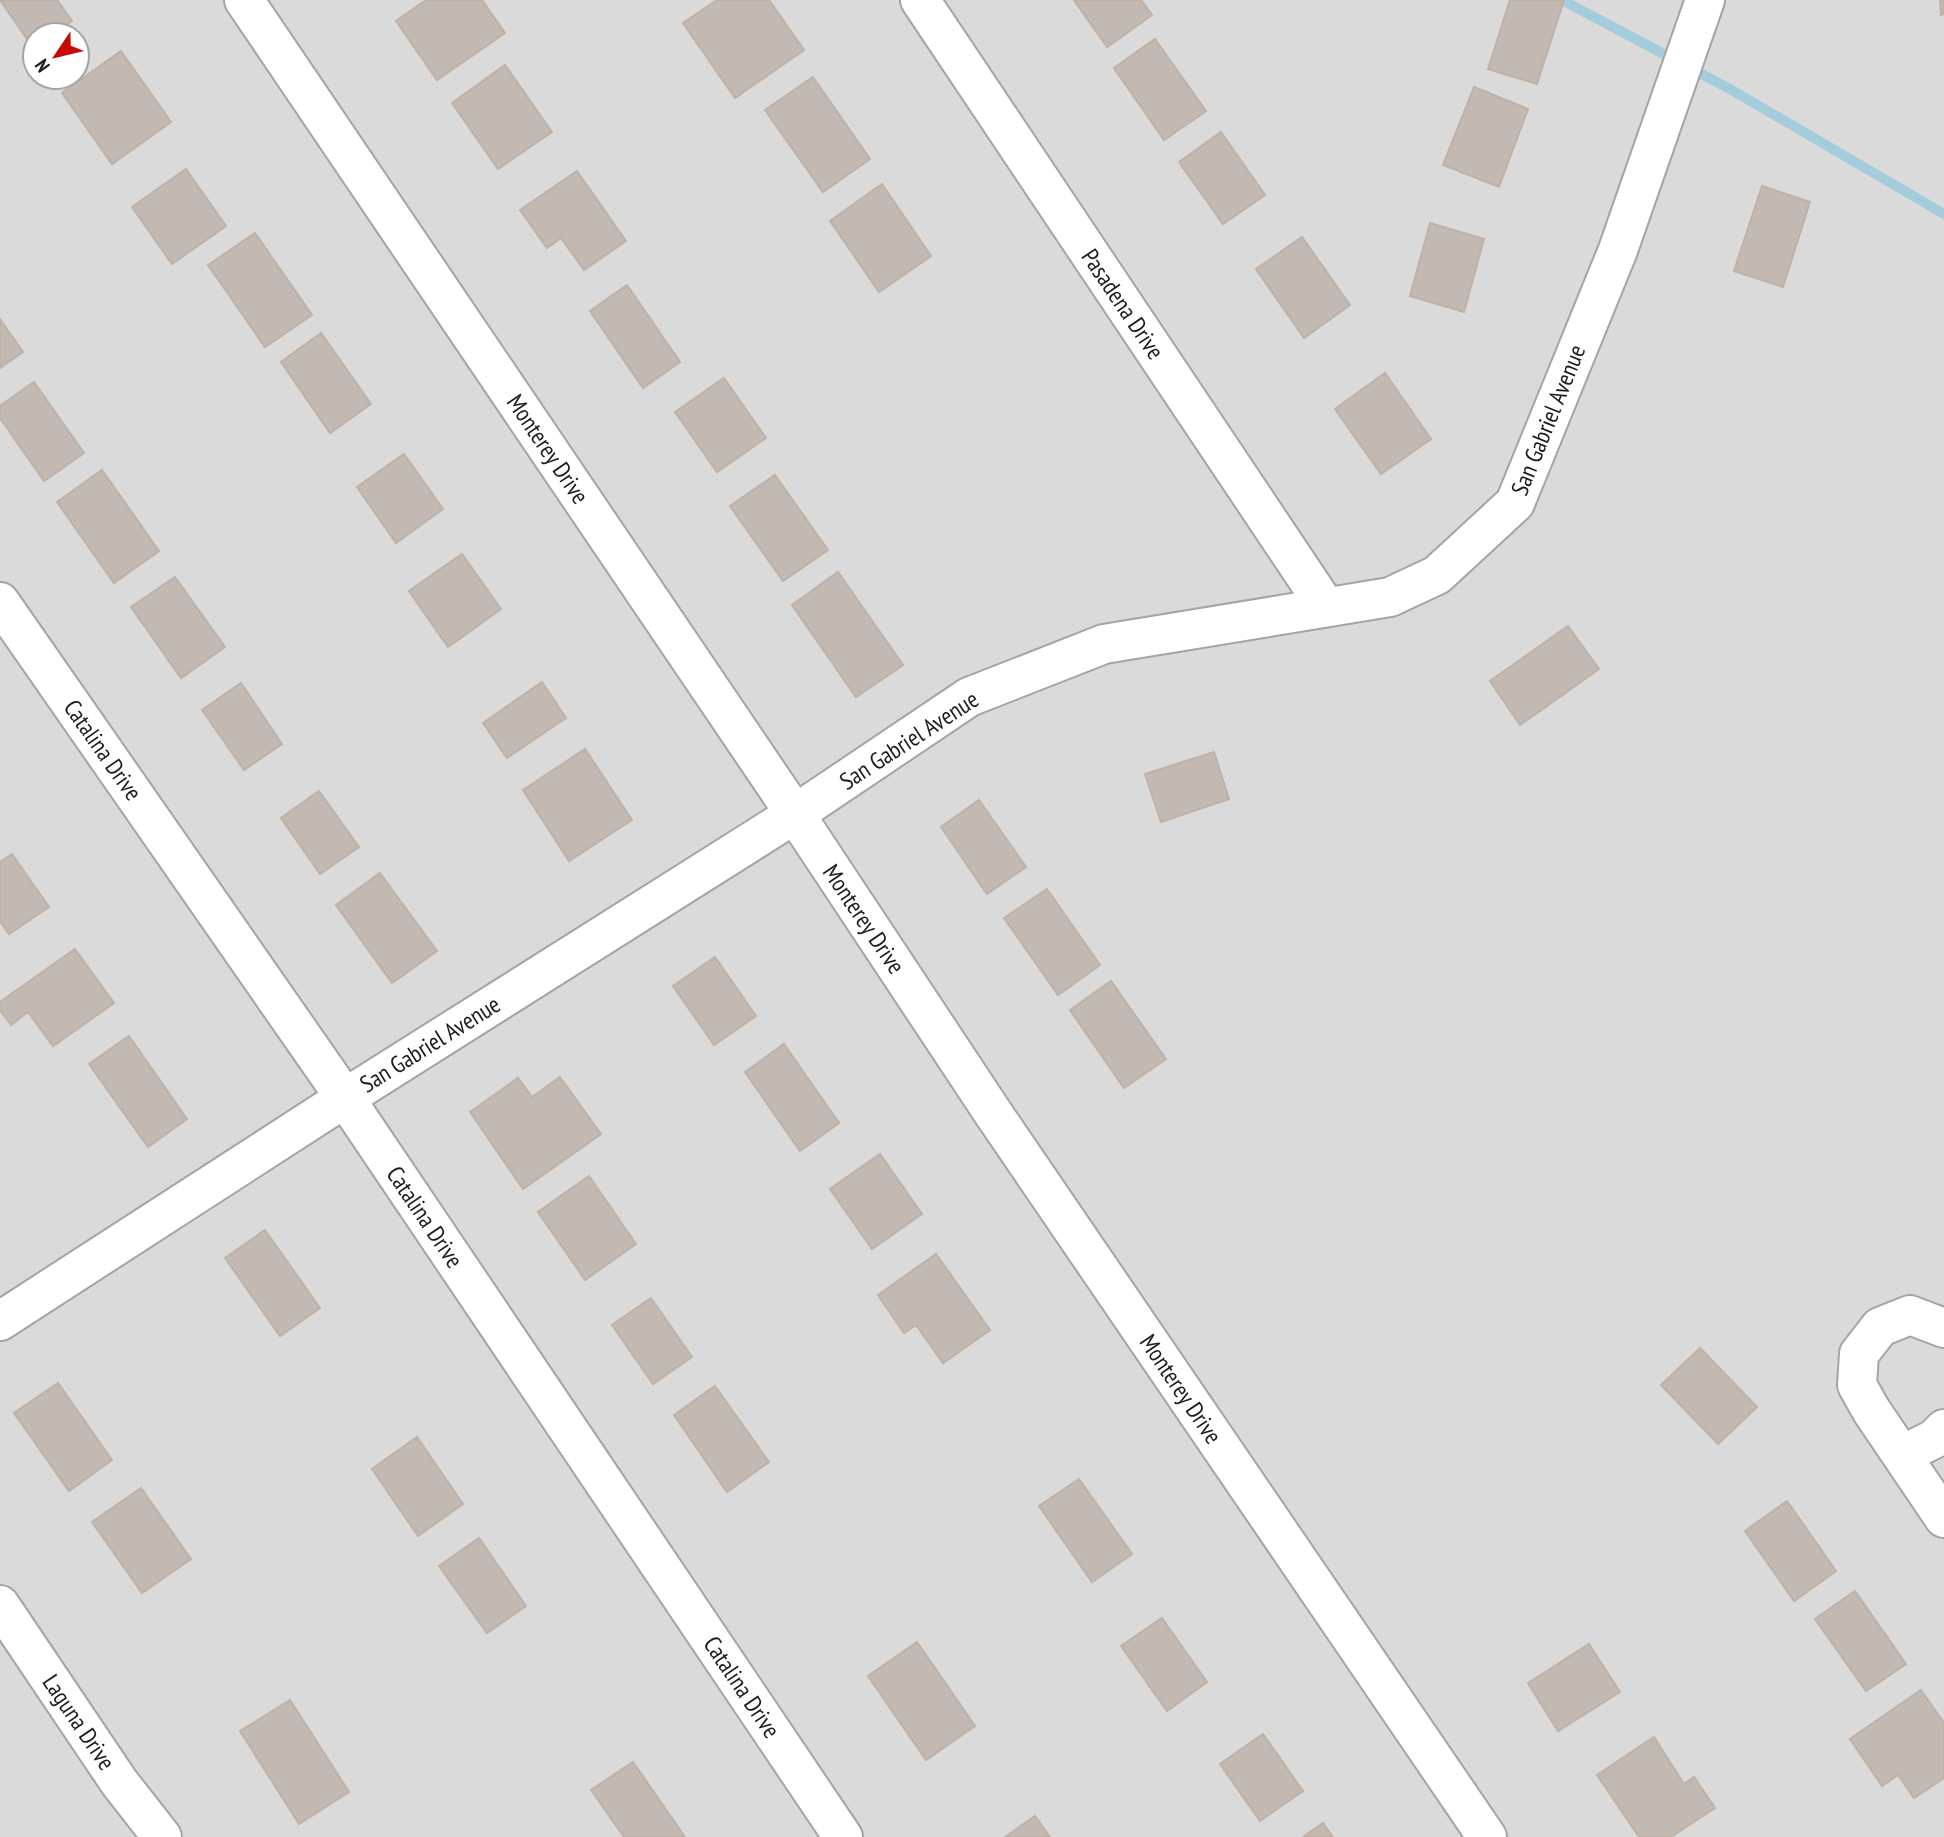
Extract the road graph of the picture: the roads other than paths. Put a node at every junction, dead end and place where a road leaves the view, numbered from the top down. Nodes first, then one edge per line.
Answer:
1 (244, 0) edge
2 (920, 0) edge
3 (1705, 0) edge
4 (0, 602) edge
5 (1326, 607) junction
6 (795, 814) junction
7 (345, 1098) junction
8 (0, 1321) edge
9 (1944, 1328) edge
10 (1944, 1429) edge
11 (1902, 1455) junction
12 (1944, 1518) edge
13 (0, 1605) edge
14 (162, 1837) edge
15 (843, 1837) edge
16 (1487, 1837) edge

1 - 6 street, Monterey Drive
2 - 5 street, Pasadena Drive
3 - 5 street, San Gabriel Avenue
4 - 7 street, Catalina Drive
5 - 6 street, San Gabriel Avenue
6 - 7 street, San Gabriel Avenue
6 - 16 street, Monterey Drive
7 - 8 street, San Gabriel Avenue
7 - 15 street, Catalina Drive
9 - 11 street
10 - 11 street
11 - 12 street
13 - 14 street, Laguna Drive

